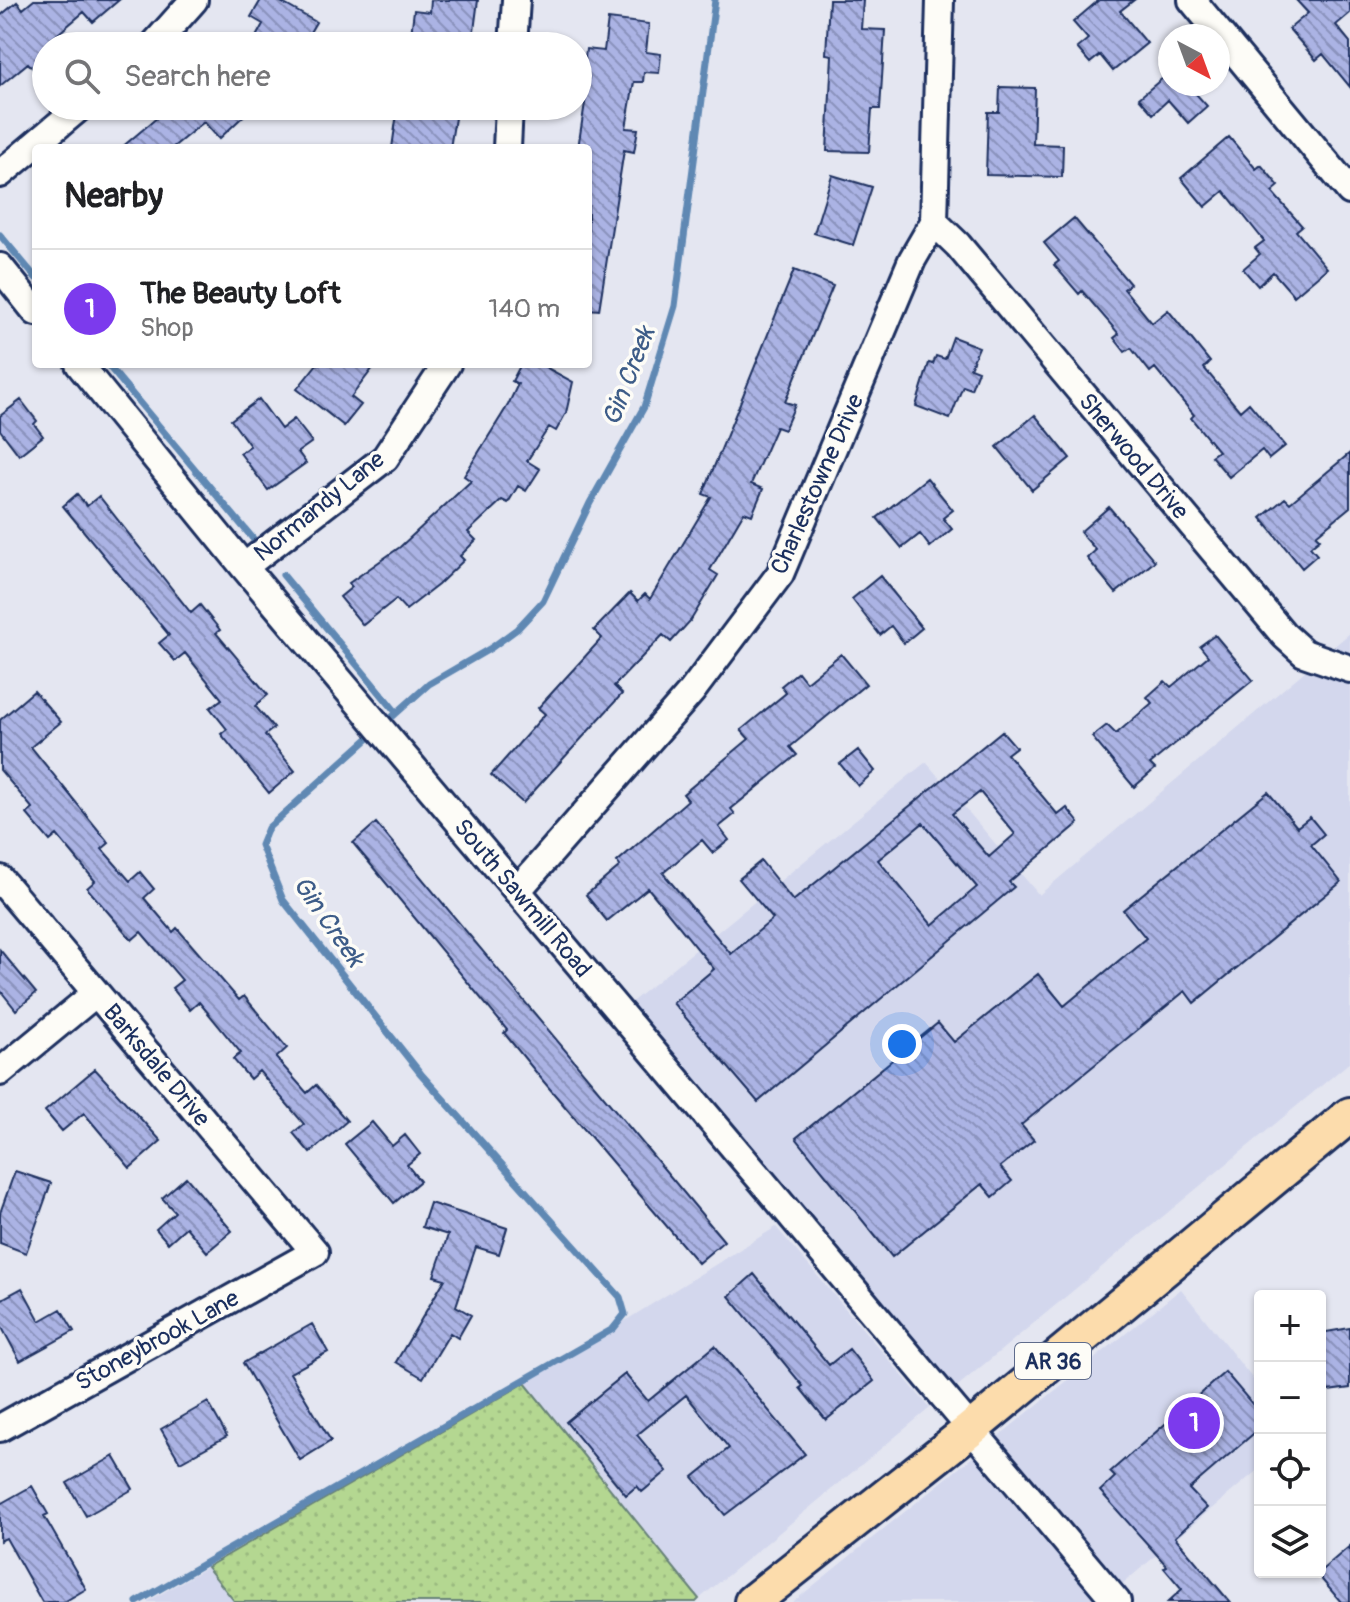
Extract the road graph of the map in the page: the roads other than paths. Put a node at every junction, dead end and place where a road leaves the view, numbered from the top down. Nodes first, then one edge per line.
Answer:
1 (194, 0) edge
2 (516, 0) edge
3 (940, 0) edge
4 (1192, 0) edge
5 (165, 32) edge
6 (514, 32) edge
7 (64, 120) edge
8 (508, 120) edge
9 (36, 144) edge
10 (507, 144) edge
11 (32, 147) edge
12 (0, 174) edge
13 (1350, 191) edge
14 (934, 222) junction
15 (0, 267) edge
16 (32, 307) edge
17 (82, 368) edge
18 (444, 368) edge
19 (244, 567) junction
20 (1350, 669) edge
21 (0, 879) edge
22 (517, 891) junction
23 (96, 993) junction
24 (0, 1072) edge
25 (1350, 1115) edge
26 (315, 1252) joint
27 (0, 1428) edge
28 (970, 1430) junction
29 (752, 1602) edge
30 (1117, 1602) edge

1 - 5 street
2 - 6 street
3 - 14 street, Charlestowne Drive
4 - 13 street
7 - 9 street
8 - 10 street
11 - 12 street
14 - 20 street, Sherwood Drive
14 - 22 street, Charlestowne Drive
15 - 16 street
17 - 19 street, South Sawmill Road
18 - 19 street, Normandy Lane
19 - 22 street, South Sawmill Road
21 - 23 street, Barksdale Drive
22 - 28 street, South Sawmill Road
23 - 24 street
23 - 26 street, Barksdale Drive
25 - 28 main road, AR 36
26 - 27 street, Stoneybrook Lane
28 - 29 main road, AR 36
28 - 30 street, South Sawmill Road

